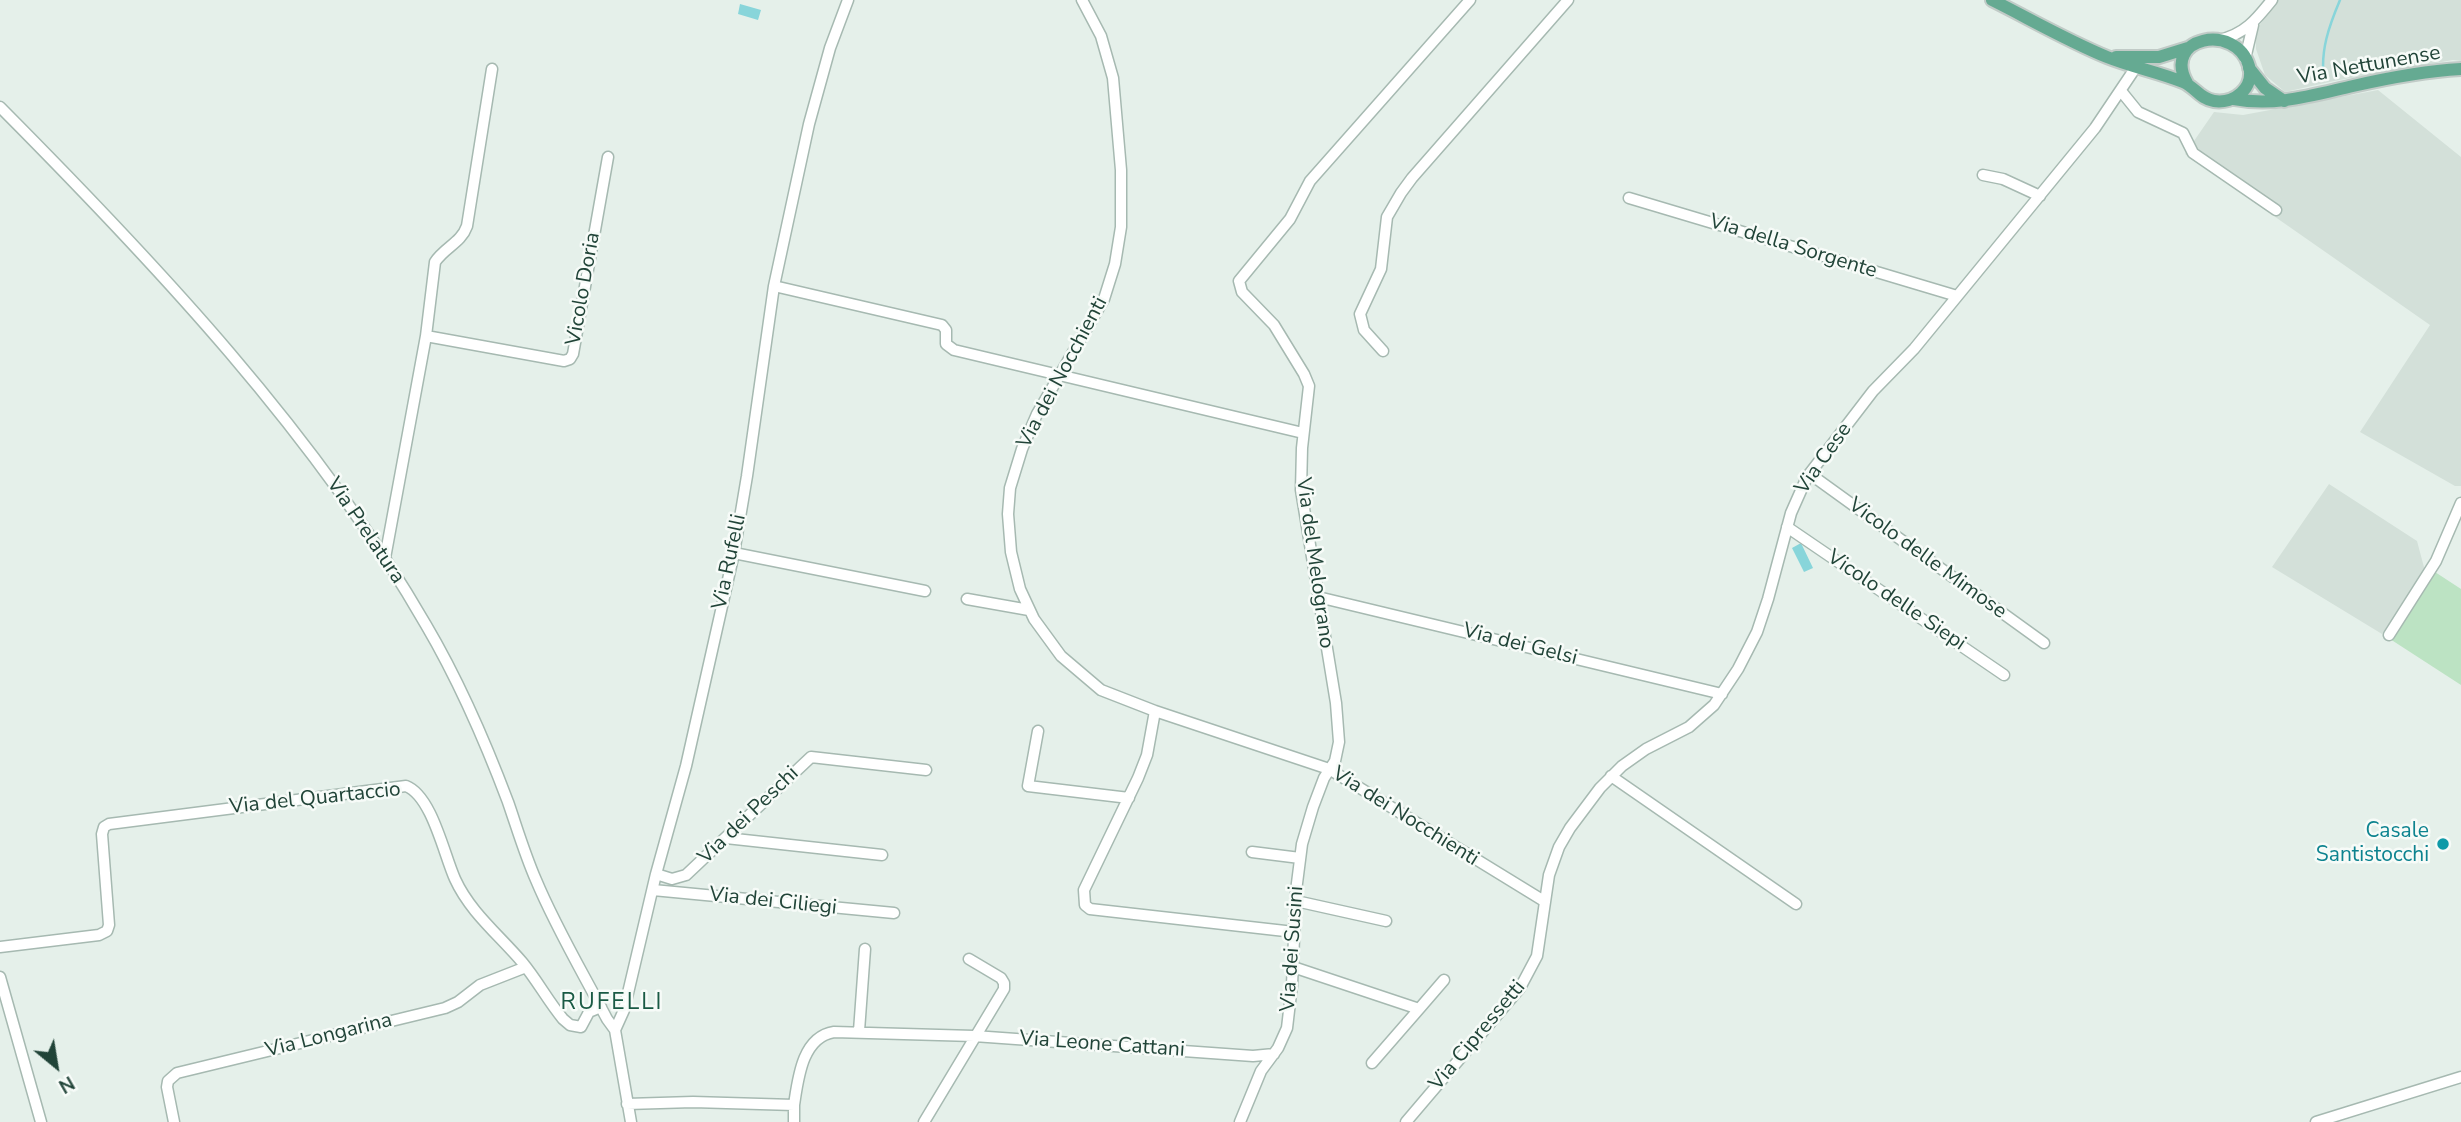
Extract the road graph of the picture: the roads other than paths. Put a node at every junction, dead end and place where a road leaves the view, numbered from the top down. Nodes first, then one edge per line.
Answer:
1 (848, 0) edge
2 (1082, 0) edge
3 (1470, 0) edge
4 (1568, 0) edge
5 (1992, 0) edge
6 (2272, 0) edge
7 (2253, 25) junction
8 (2219, 40) junction
9 (2188, 48) junction
10 (2109, 57) junction
11 (2247, 63) junction
12 (2136, 67) junction
13 (492, 69) dead end
14 (2461, 69) edge
15 (2186, 83) junction
16 (2121, 91) junction
17 (2234, 99) junction
18 (2284, 101) junction
19 (0, 107) edge
20 (608, 157) dead end
21 (1983, 175) dead end
22 (2040, 196) junction
23 (1629, 198) dead end
24 (2276, 210) dead end
25 (774, 286) junction
26 (1957, 296) junction
27 (426, 336) junction
28 (1382, 351) dead end
29 (1057, 376) junction
30 (1303, 433) junction
31 (1810, 474) junction
32 (2461, 503) edge
33 (1787, 527) junction
34 (734, 553) junction
35 (386, 558) junction
36 (925, 591) dead end
37 (1318, 597) junction
38 (967, 598) dead end
39 (1030, 611) junction
40 (2389, 635) dead end
41 (2044, 643) dead end
42 (2004, 675) dead end
43 (1722, 694) junction
44 (1155, 712) junction
45 (1038, 731) dead end
46 (1329, 769) junction
47 (926, 770) dead end
48 (1611, 776) junction
49 (1129, 798) junction
50 (726, 838) junction
51 (1252, 852) dead end
52 (882, 855) dead end
53 (1300, 858) junction
54 (656, 874) junction
55 (653, 890) junction
56 (1296, 901) junction
57 (1544, 901) junction
58 (1796, 904) dead end
59 (894, 913) dead end
60 (1386, 921) dead end
61 (1294, 932) junction
62 (0, 947) edge
63 (865, 949) dead end
64 (969, 959) dead end
65 (526, 967) junction
66 (1293, 967) junction
67 (0, 977) edge
68 (1444, 980) dead end
69 (601, 1007) junction
70 (1419, 1009) junction
71 (615, 1030) junction
72 (859, 1031) junction
73 (974, 1036) junction
74 (1228, 1054) junction
75 (1274, 1054) junction
76 (1372, 1063) dead end
77 (1262, 1069) junction
78 (2461, 1077) edge
79 (628, 1104) junction
80 (794, 1105) junction
81 (41, 1122) edge
82 (174, 1122) edge
83 (631, 1122) edge
84 (794, 1122) edge
85 (924, 1122) edge
86 (1240, 1122) edge
87 (1406, 1122) edge
88 (2316, 1122) edge

1 - 25 street, Via Rufelli
2 - 29 street, Via dei Nocchienti
3 - 30 street, Via del Melograno
4 - 28 street
5 - 10 main road, Via Nettunense
6 - 7 street
7 - 8 street
7 - 11 street
8 - 9 main road, Via Nettunense
8 - 11 main road, Via Nettunense
9 - 10 main road, Via Nettunense
9 - 15 main road
10 - 12 main road, Via Nettunense
11 - 17 main road
11 - 18 main road, Via Nettunense
12 - 15 main road, Via Nettunense
12 - 16 street, Via Cese
13 - 27 street
14 - 18 main road, Via Nettunense
15 - 17 main road, Via Nettunense
16 - 22 street, Via Cese
16 - 24 street
17 - 18 main road, Via Nettunense
19 - 35 street, Via Prelatura
20 - 27 street, Vicolo Doria
21 - 22 street
22 - 26 street, Via Cese
23 - 26 street, Via della Sorgente
25 - 29 street
25 - 34 street, Via Rufelli
26 - 31 street, Via Cese
27 - 35 street
29 - 30 street
29 - 39 street, Via dei Nocchienti
30 - 37 street, Via del Melograno
31 - 33 street, Via Cese
31 - 41 street, Vicolo delle Mimose
32 - 40 street
33 - 42 street, Vicolo delle Siepi
33 - 43 street, Via Cese
34 - 36 street
34 - 54 street, Via Rufelli
35 - 69 street, Via Prelatura
37 - 43 street, Via dei Gelsi
37 - 46 street, Via del Melograno
38 - 39 street
39 - 44 street, Via dei Nocchienti
43 - 48 street, Via Cese
44 - 46 street, Via dei Nocchienti
44 - 49 street
45 - 49 street
46 - 53 street, Via dei Susini
46 - 57 street, Via dei Nocchienti
47 - 50 street, Via dei Peschi
48 - 57 street, Via Cese
48 - 58 street
49 - 61 street
50 - 52 street
50 - 54 street, Via dei Peschi
51 - 53 street
53 - 56 street, Via dei Susini
54 - 55 street, Via Rufelli
55 - 59 street, Via dei Ciliegi
55 - 71 street, Via Rufelli
56 - 60 street
56 - 61 street, Via dei Susini
57 - 87 street, Via Cipressetti
61 - 66 street, Via dei Susini
62 - 65 street, Via del Quartaccio
63 - 72 street
64 - 73 street
65 - 69 street, Via del Quartaccio
65 - 82 street, Via Longarina
66 - 70 street
66 - 75 street, Via dei Susini
67 - 81 street
68 - 70 street
69 - 71 street, Via Prelatura
70 - 76 street
71 - 79 street
72 - 73 street, Via Leone Cattani
72 - 80 street, Via Leone Cattani
73 - 74 street, Via Leone Cattani
73 - 85 street
74 - 75 street, Via Leone Cattani
74 - 77 street, Via Leone Cattani
75 - 77 street, Via dei Susini
77 - 86 street, Via dei Susini
78 - 88 street
79 - 80 street
79 - 83 street
80 - 84 street, Via Leone Cattani

